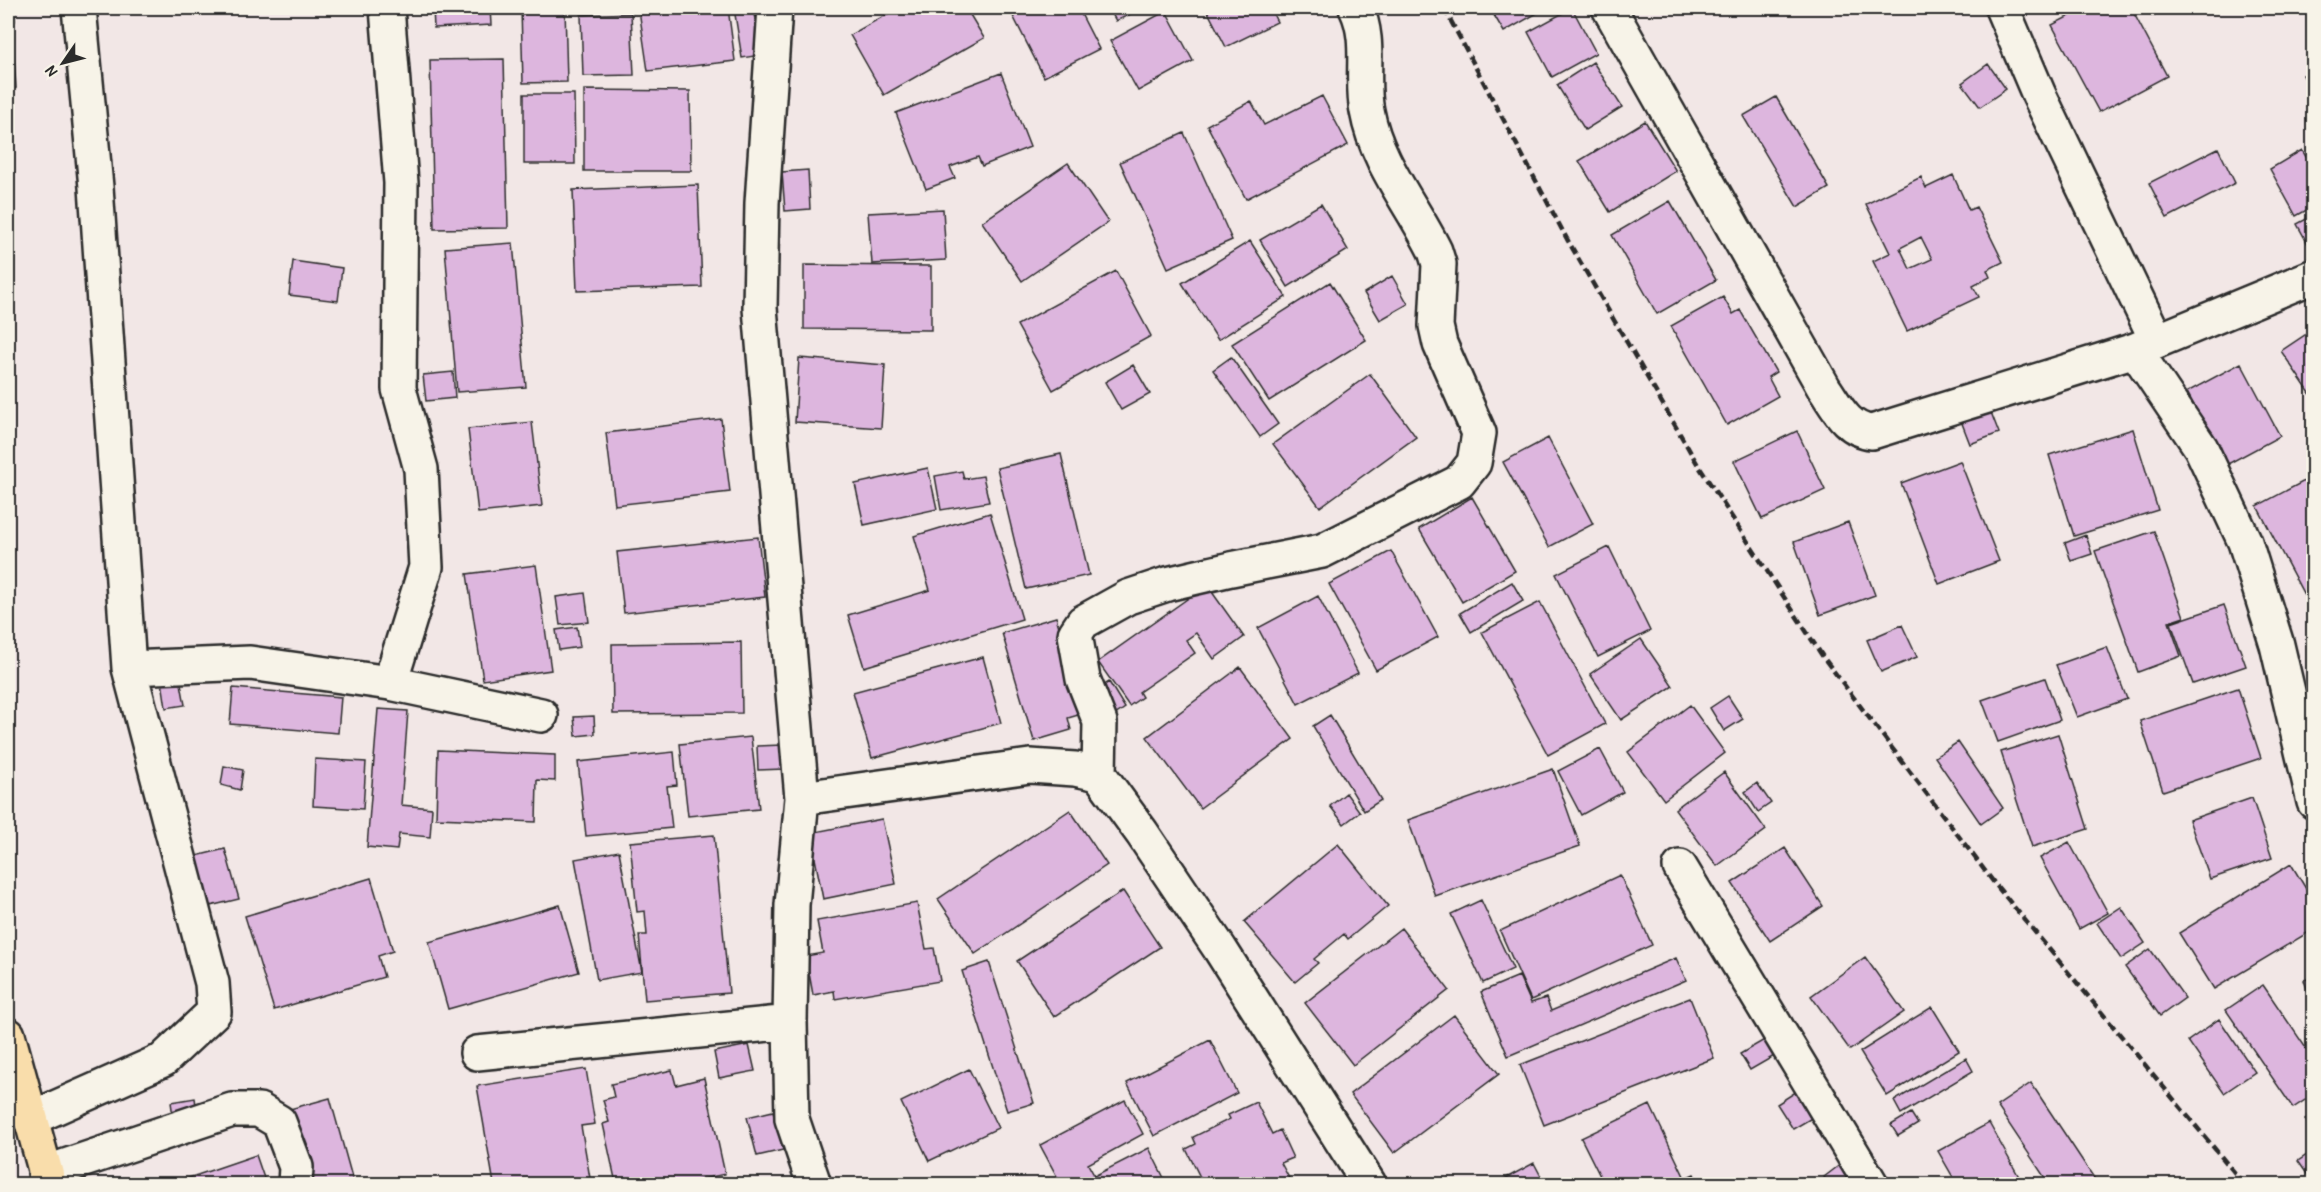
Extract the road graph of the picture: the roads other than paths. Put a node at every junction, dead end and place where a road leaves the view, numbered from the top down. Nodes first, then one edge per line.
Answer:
1 (79, 8) edge
2 (387, 8) edge
3 (775, 8) edge
4 (1356, 8) edge
5 (1609, 8) edge
6 (2002, 8) edge
7 (2313, 276) edge
8 (2146, 346) junction
9 (129, 668) junction
10 (390, 683) junction
11 (542, 715) dead end
12 (1099, 774) junction
13 (802, 798) junction
14 (2313, 802) edge
15 (1680, 867) dead end
16 (790, 1022) junction
17 (8, 1035) edge
18 (477, 1053) dead end
19 (30, 1119) junction
20 (47, 1179) edge
21 (295, 1185) edge
22 (814, 1185) edge
23 (1368, 1185) edge
24 (1871, 1185) edge

1 - 9 street
2 - 10 street
3 - 13 street
4 - 12 street
5 - 8 street
6 - 8 street
7 - 8 street
8 - 14 street
9 - 10 street
9 - 19 street
10 - 11 street
12 - 13 street
12 - 23 street
13 - 16 street
15 - 24 street
16 - 18 street
16 - 22 street
17 - 19 highway
19 - 20 highway
20 - 21 street

